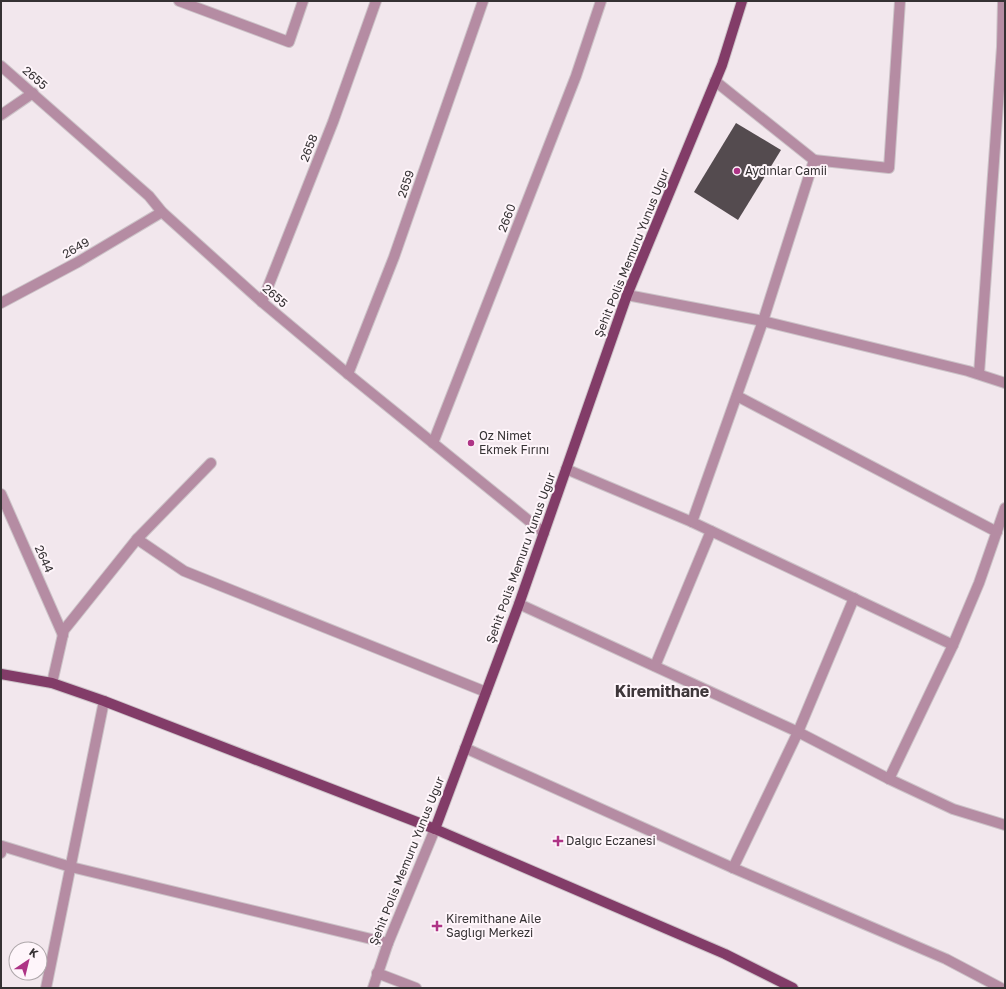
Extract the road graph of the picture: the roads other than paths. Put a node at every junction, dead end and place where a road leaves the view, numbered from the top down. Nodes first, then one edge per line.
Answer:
1 (179, 1) edge
2 (303, 1) edge
3 (376, 1) edge
4 (483, 1) edge
5 (600, 1) edge
6 (742, 1) edge
7 (900, 1) edge
8 (1003, 1) edge
9 (1, 66) edge
10 (715, 81) junction
11 (33, 93) junction
12 (1, 116) edge
13 (814, 160) junction
14 (162, 212) junction
15 (627, 295) junction
16 (262, 302) junction
17 (1, 303) edge
18 (763, 321) junction
19 (348, 374) junction
20 (979, 374) junction
21 (1005, 383) edge
22 (737, 396) junction
23 (433, 443) junction
24 (211, 463) dead end
25 (566, 469) junction
26 (1, 494) edge
27 (1005, 508) edge
28 (692, 522) junction
29 (712, 531) junction
30 (997, 532) junction
31 (544, 533) junction
32 (137, 539) junction
33 (854, 598) junction
34 (519, 604) junction
35 (63, 635) junction
36 (952, 645) junction
37 (655, 666) junction
38 (1, 674) edge
39 (52, 683) junction
40 (486, 692) junction
41 (104, 701) junction
42 (798, 732) junction
43 (465, 748) junction
44 (889, 779) junction
45 (1005, 825) edge
46 (435, 829) junction
47 (1, 853) edge
48 (71, 867) junction
49 (733, 868) junction
50 (388, 943) junction
51 (378, 973) junction
52 (46, 988) edge
53 (372, 988) edge
54 (416, 988) edge
55 (793, 988) edge
56 (1001, 988) edge

1 - 2 street
3 - 16 street, 2658
4 - 19 street, 2659
5 - 23 street, 2660
6 - 10 main road, Şehit Polis Memuru Yunus Uğur
7 - 13 street
8 - 20 street
9 - 11 street, 2655
10 - 13 street
10 - 15 main road, Şehit Polis Memuru Yunus Uğur
11 - 12 street
11 - 14 street, 2655
13 - 18 street
14 - 16 street, 2655
14 - 17 street, 2649
15 - 18 street
15 - 25 main road, Şehit Polis Memuru Yunus Uğur
16 - 19 street, 2655
18 - 20 street
18 - 22 street
19 - 23 street, 2655
20 - 21 street
22 - 28 street
22 - 30 street
23 - 31 street, 2655
24 - 32 street
25 - 28 street
25 - 31 main road, Şehit Polis Memuru Yunus Uğur
26 - 35 street, 2644
27 - 30 street
28 - 29 street
29 - 33 street
29 - 37 street
30 - 36 street
31 - 34 main road, Şehit Polis Memuru Yunus Uğur
32 - 35 street
32 - 40 street
33 - 36 street
33 - 42 street
34 - 37 street
34 - 40 main road, Şehit Polis Memuru Yunus Uğur
35 - 39 street
36 - 44 street
37 - 42 street
38 - 39 main road
39 - 41 main road
40 - 43 main road, Şehit Polis Memuru Yunus Uğur
41 - 46 main road
41 - 48 street
42 - 44 street
42 - 49 street
43 - 46 main road, Şehit Polis Memuru Yunus Uğur
43 - 49 street
44 - 45 street
46 - 50 street, Şehit Polis Memuru Yunus Uğur
46 - 55 main road
47 - 48 street
48 - 50 street
48 - 52 street
49 - 56 street
50 - 51 street, Şehit Polis Memuru Yunus Uğur
51 - 53 street, Şehit Polis Memuru Yunus Uğur
51 - 54 street

